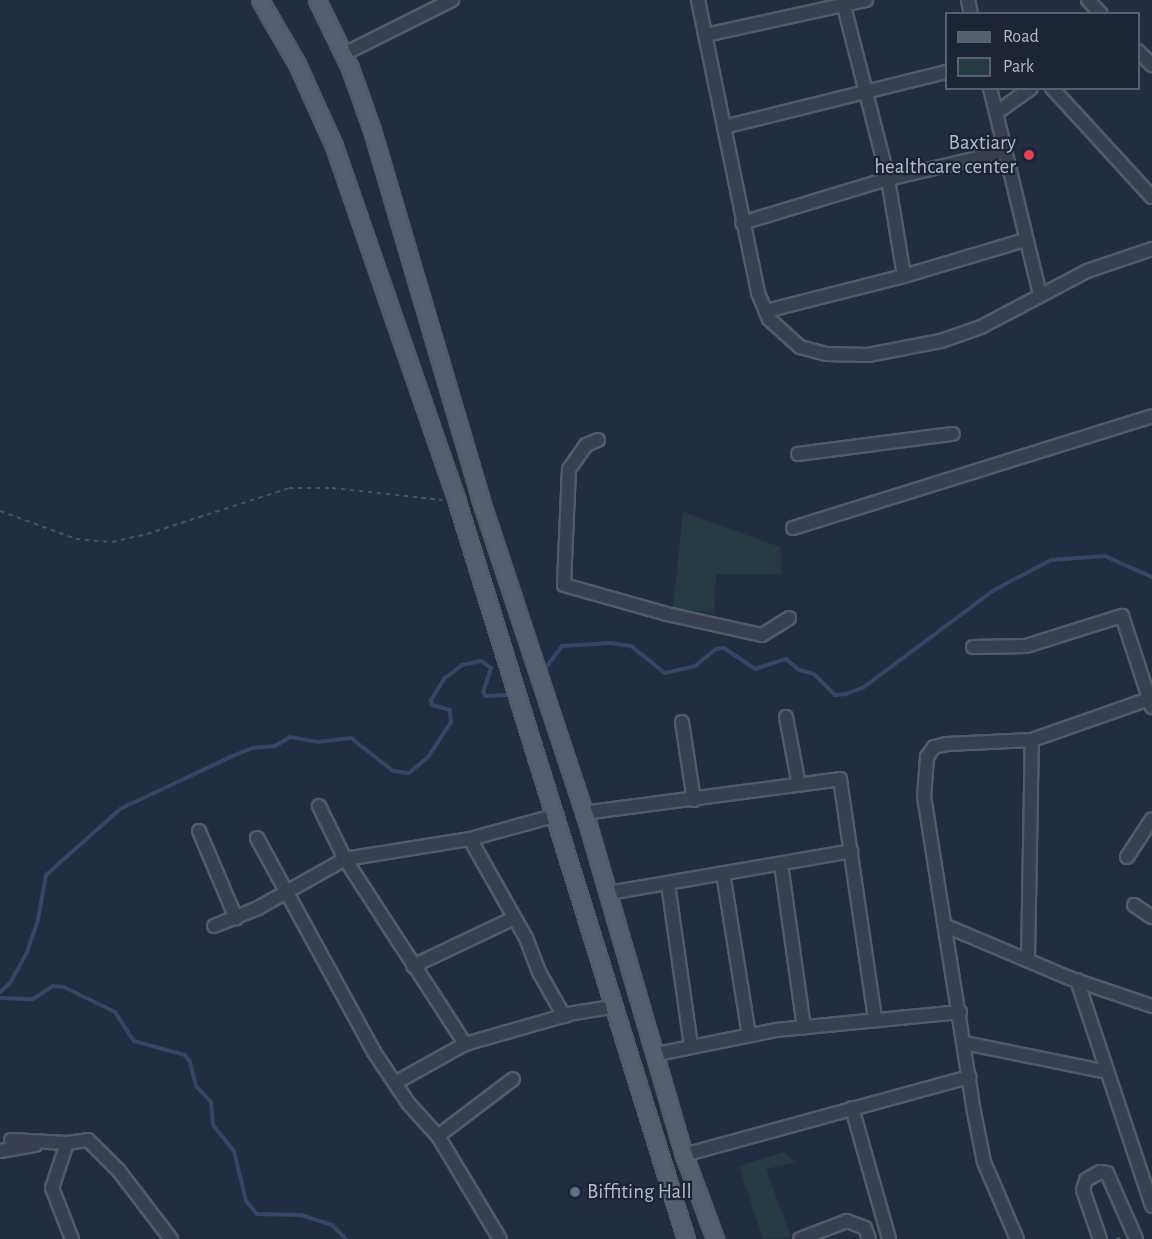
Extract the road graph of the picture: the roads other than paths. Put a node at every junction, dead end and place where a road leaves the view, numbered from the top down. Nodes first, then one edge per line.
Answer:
1 (260, 0) edge
2 (317, 0) edge
3 (452, 0) edge
4 (698, 0) edge
5 (866, 0) edge
6 (1088, 0) edge
7 (844, 6) junction
8 (1099, 12) edge
9 (705, 35) junction
10 (1140, 53) edge
11 (344, 54) junction
12 (1152, 65) edge
13 (945, 72) edge
14 (864, 90) junction
15 (990, 90) edge
16 (1028, 90) edge
17 (1054, 90) edge
18 (996, 113) junction
19 (724, 127) junction
20 (1003, 152) junction
21 (888, 179) junction
22 (1152, 197) edge
23 (742, 223) junction
24 (1025, 240) junction
25 (1152, 249) edge
26 (904, 276) junction
27 (1040, 294) junction
28 (766, 311) junction
29 (1152, 416) edge
30 (953, 434) dead end
31 (598, 440) dead end
32 (798, 454) dead end
33 (480, 498) junction
34 (457, 502) junction
35 (793, 528) dead end
36 (789, 618) dead end
37 (973, 647) dead end
38 (1147, 675) edge
39 (1151, 703) edge
40 (786, 717) dead end
41 (682, 722) dead end
42 (1032, 740) junction
43 (799, 785) junction
44 (694, 800) junction
45 (319, 806) dead end
46 (583, 813) junction
47 (557, 816) junction
48 (1152, 819) edge
49 (199, 831) dead end
50 (257, 838) dead end
51 (470, 839) junction
52 (851, 852) junction
53 (1127, 857) dead end
54 (345, 859) junction
55 (781, 864) junction
56 (723, 873) junction
57 (668, 884) junction
58 (286, 893) junction
59 (609, 893) junction
60 (1134, 905) dead end
61 (1152, 917) edge
62 (236, 918) junction
63 (514, 918) junction
64 (214, 926) dead end
65 (946, 927) junction
66 (1028, 960) junction
67 (413, 966) junction
68 (1077, 980) junction
69 (1152, 1006) edge
70 (613, 1007) junction
71 (960, 1012) junction
72 (564, 1016) junction
73 (875, 1020) junction
74 (804, 1027) junction
75 (749, 1035) junction
76 (966, 1043) junction
77 (465, 1044) junction
78 (691, 1046) junction
79 (657, 1054) junction
80 (1107, 1072) junction
81 (970, 1077) junction
82 (513, 1079) dead end
83 (394, 1083) junction
84 (852, 1108) junction
85 (438, 1136) junction
86 (11, 1140) dead end
87 (48, 1142) junction
88 (67, 1143) junction
89 (0, 1150) edge
90 (684, 1155) junction
91 (1152, 1206) edge
92 (166, 1237) edge
93 (72, 1239) edge
94 (500, 1239) edge
95 (686, 1239) edge
96 (715, 1239) edge
97 (800, 1239) edge
98 (869, 1239) edge
99 (889, 1239) edge
100 (1017, 1239) edge
101 (1100, 1239) edge
102 (1136, 1239) edge

1 - 34 main road
2 - 11 main road
3 - 11 street
4 - 9 street
5 - 7 street
6 - 8 street
7 - 9 street
7 - 14 street
9 - 19 street
10 - 12 street
11 - 33 main road
13 - 14 street
14 - 19 street
14 - 21 street
15 - 18 street
16 - 18 street
17 - 22 street
18 - 20 street
19 - 23 street
20 - 21 street
20 - 24 street
21 - 23 street
21 - 26 street
23 - 28 street
24 - 26 street
24 - 27 street
25 - 27 street
26 - 28 street
27 - 28 street
29 - 35 street
30 - 32 street
31 - 36 street
33 - 34 main road
33 - 46 main road
34 - 47 main road
37 - 38 street
38 - 39 street
39 - 42 street
40 - 43 street
41 - 44 street
42 - 65 street
42 - 66 street
43 - 44 street
43 - 52 street
44 - 46 street
45 - 54 street
46 - 59 main road
47 - 51 street
47 - 70 main road
48 - 53 street
49 - 62 street
50 - 58 street
51 - 54 street
51 - 63 street
52 - 55 street
52 - 73 street
54 - 58 street
54 - 67 street
55 - 56 street
55 - 74 street
56 - 57 street
56 - 75 street
57 - 59 street
57 - 78 street
58 - 62 street
58 - 83 street
59 - 79 main road
60 - 61 street
62 - 64 street
63 - 67 street
63 - 72 street
65 - 66 street
65 - 71 street
66 - 68 street
67 - 77 street
68 - 69 street
68 - 80 street
70 - 72 street
70 - 95 main road
71 - 73 street
71 - 76 street
72 - 77 street
73 - 74 street
74 - 75 street
75 - 78 street
76 - 80 street
76 - 81 street
77 - 83 street
78 - 79 street
79 - 90 main road
80 - 91 street
81 - 84 street
81 - 100 street
82 - 85 street
83 - 85 street
84 - 90 street
84 - 99 street
85 - 94 street
86 - 87 street
87 - 88 street
87 - 89 street
88 - 92 street
88 - 93 street
90 - 96 main road
97 - 98 street
101 - 102 street

